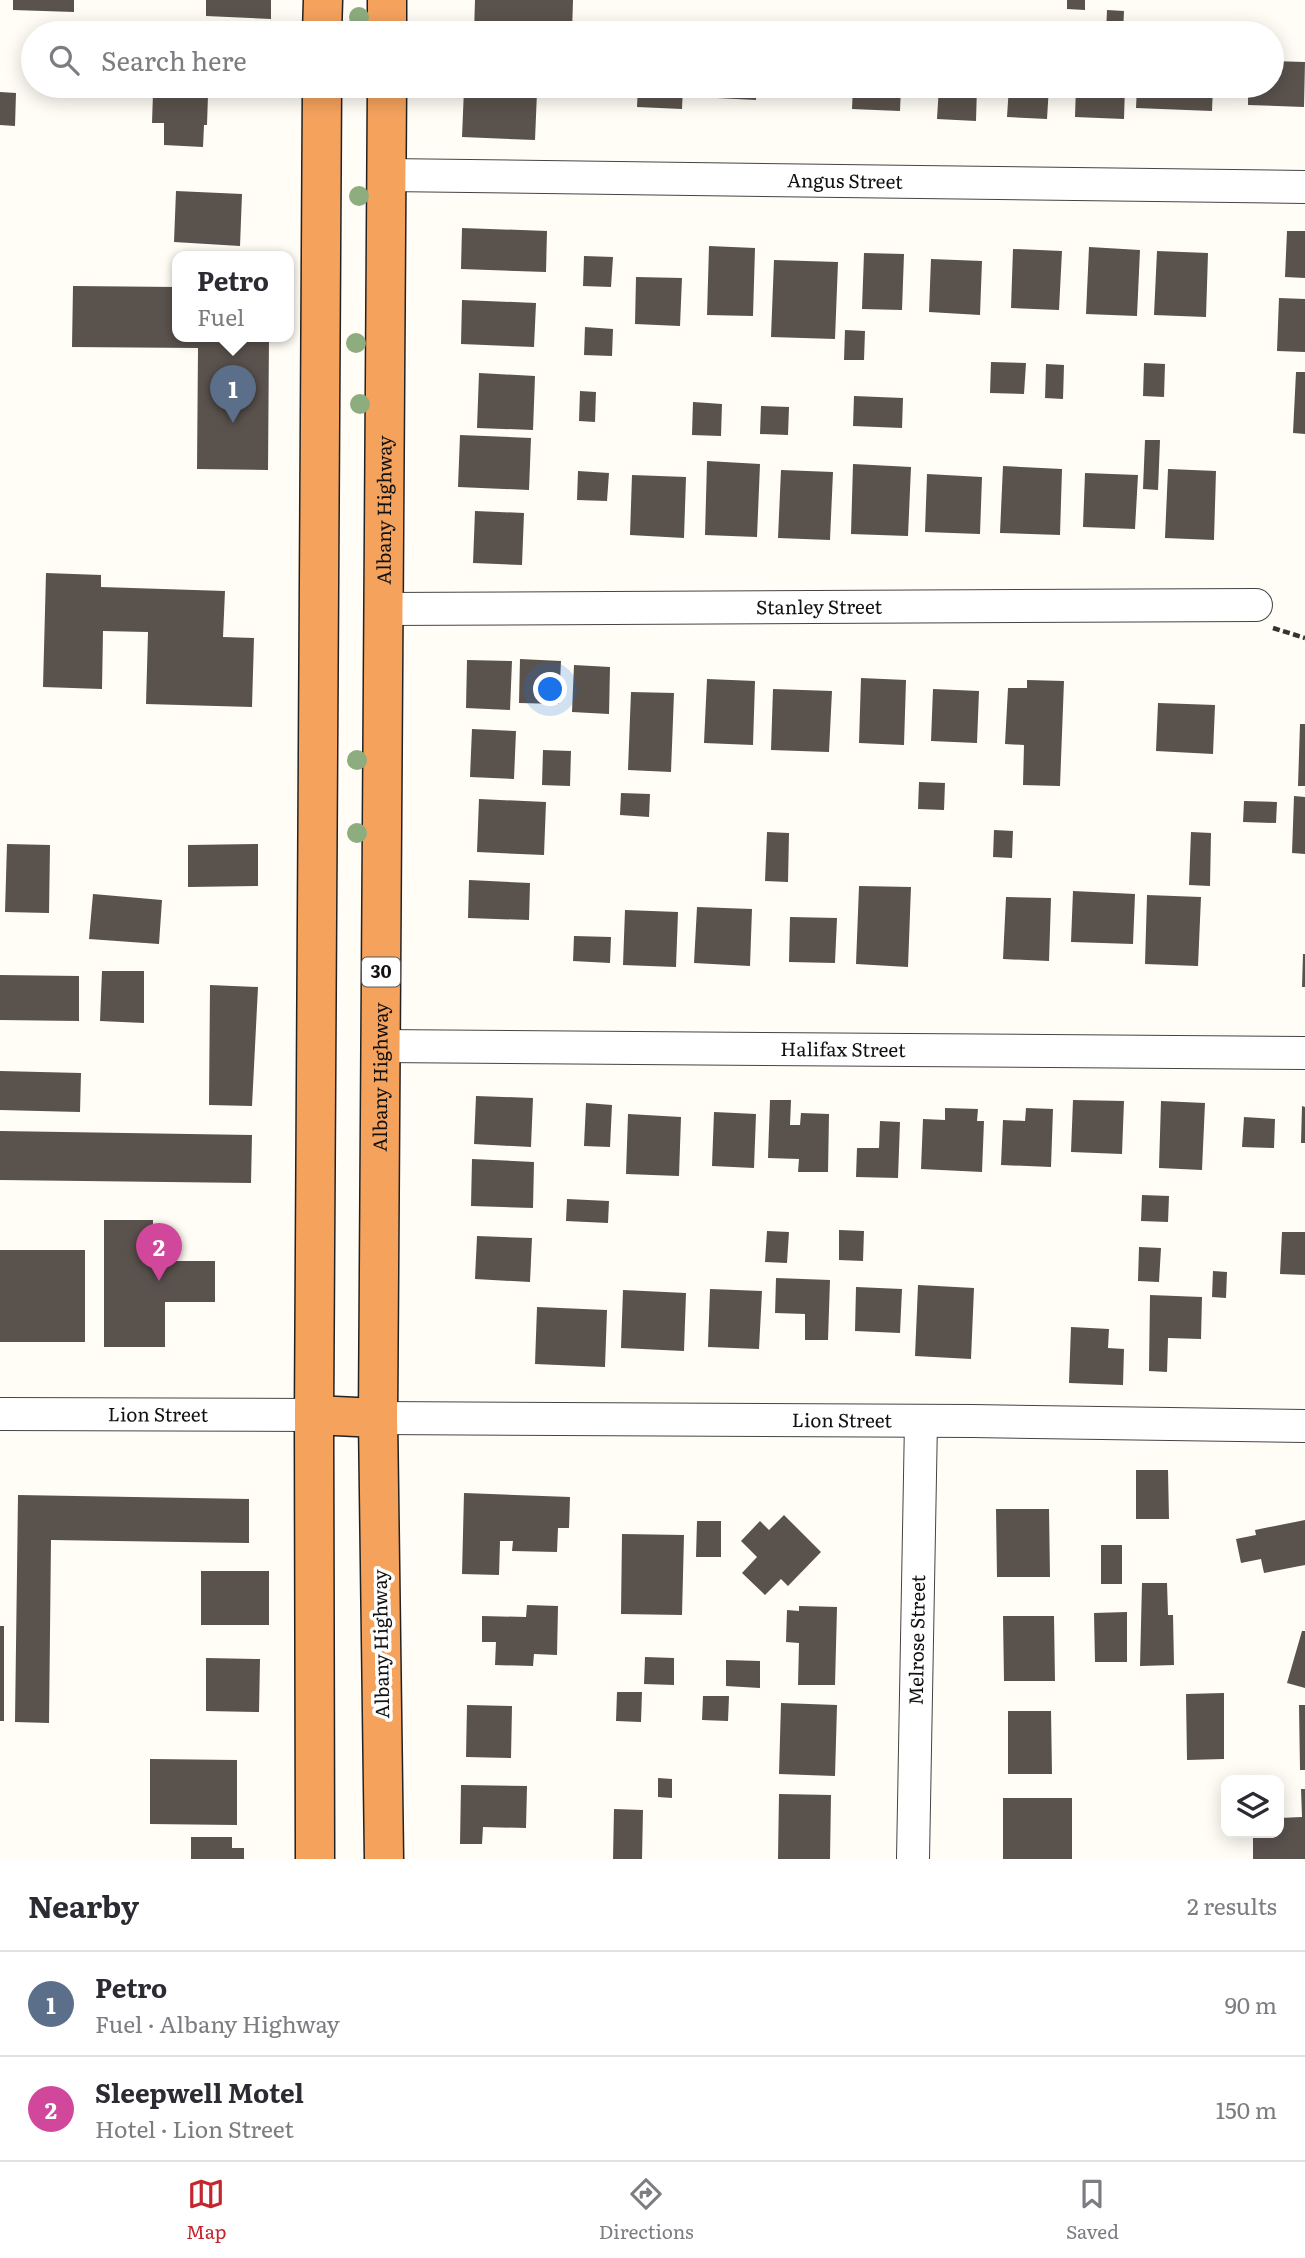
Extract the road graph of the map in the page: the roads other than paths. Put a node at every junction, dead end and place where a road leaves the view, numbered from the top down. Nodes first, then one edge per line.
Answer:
1 (323, 0) edge
2 (387, 0) edge
3 (322, 21) edge
4 (387, 21) edge
5 (322, 98) edge
6 (387, 98) edge
7 (387, 176) junction
8 (1305, 187) edge
9 (1256, 605) dead end
10 (383, 609) junction
11 (381, 1046) junction
12 (1305, 1053) edge
13 (0, 1414) edge
14 (314, 1415) junction
15 (378, 1418) junction
16 (921, 1421) junction
17 (1305, 1426) edge
18 (315, 1859) edge
19 (384, 1859) edge
20 (913, 1859) edge

1 - 3 highway
2 - 4 highway
5 - 14 highway
6 - 7 highway, Albany Highway / 30
7 - 8 street, Angus Street
7 - 10 highway, Albany Highway / 30
9 - 10 street, Stanley Street
10 - 11 highway, Albany Highway / 30
11 - 12 street, Halifax Street
11 - 15 highway, Albany Highway / 30
13 - 14 street, Lion Street
14 - 15 highway
14 - 18 highway
15 - 16 street, Lion Street
15 - 19 highway, Albany Highway / 30
16 - 17 street, Lion Street
16 - 20 street, Melrose Street

